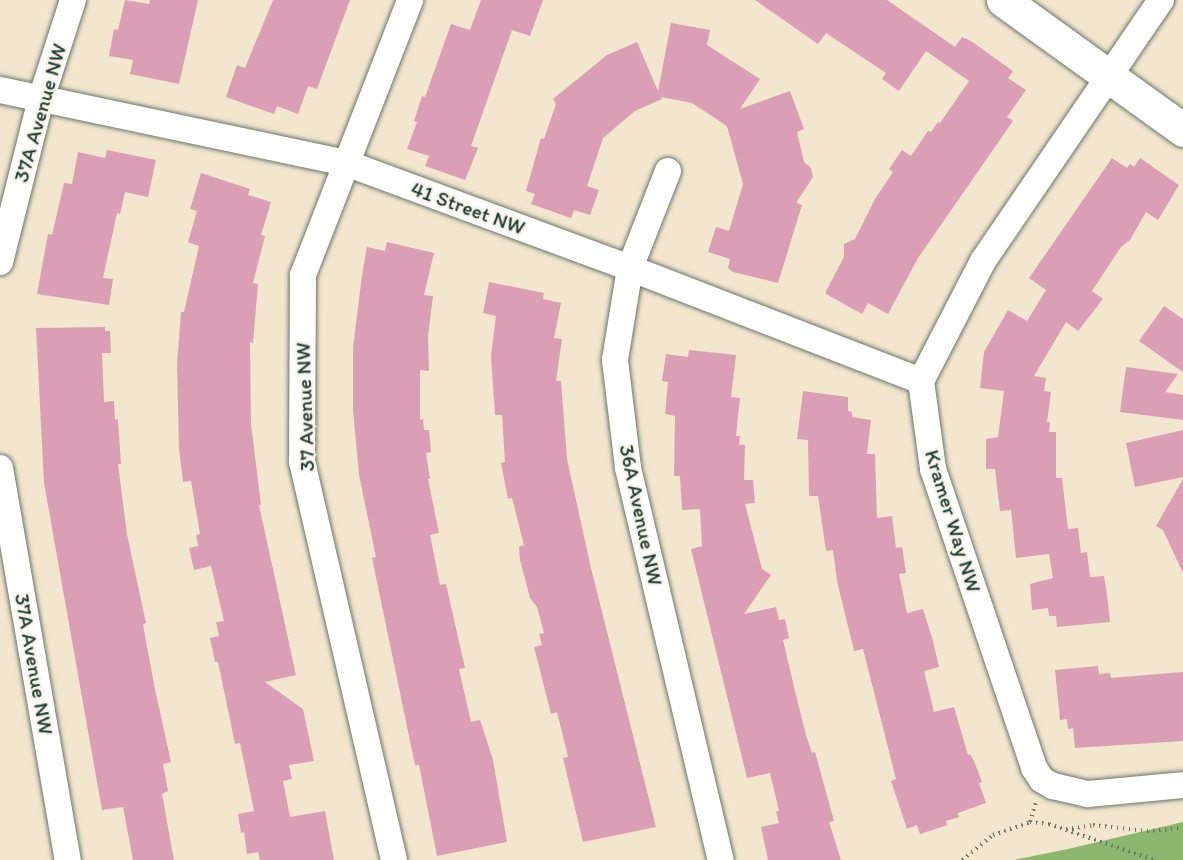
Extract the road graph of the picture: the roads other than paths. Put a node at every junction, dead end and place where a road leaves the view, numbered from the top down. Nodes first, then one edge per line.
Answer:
1 (73, 0) edge
2 (410, 0) edge
3 (1002, 0) edge
4 (1161, 0) edge
5 (1109, 76) junction
6 (0, 90) edge
7 (41, 99) junction
8 (1183, 130) edge
9 (346, 163) junction
10 (668, 171) dead end
11 (0, 262) edge
12 (630, 268) junction
13 (921, 381) junction
14 (0, 468) edge
15 (1183, 785) edge
16 (68, 860) edge
17 (394, 860) edge
18 (721, 860) edge

1 - 7 street, 37A Avenue NW
2 - 9 street, 37 Avenue NW
3 - 5 street
4 - 5 street
5 - 8 street
5 - 13 street
6 - 7 street, 41 Street NW
7 - 9 street, 41 Street NW
7 - 11 street, 37A Avenue NW
9 - 12 street, 41 Street NW
9 - 17 street, 37 Avenue NW
10 - 12 street, 36A Avenue NW
12 - 13 street, 41 Street NW
12 - 18 street, 36A Avenue NW
13 - 15 street, Kramer Way NW
14 - 16 street, 37A Avenue NW

